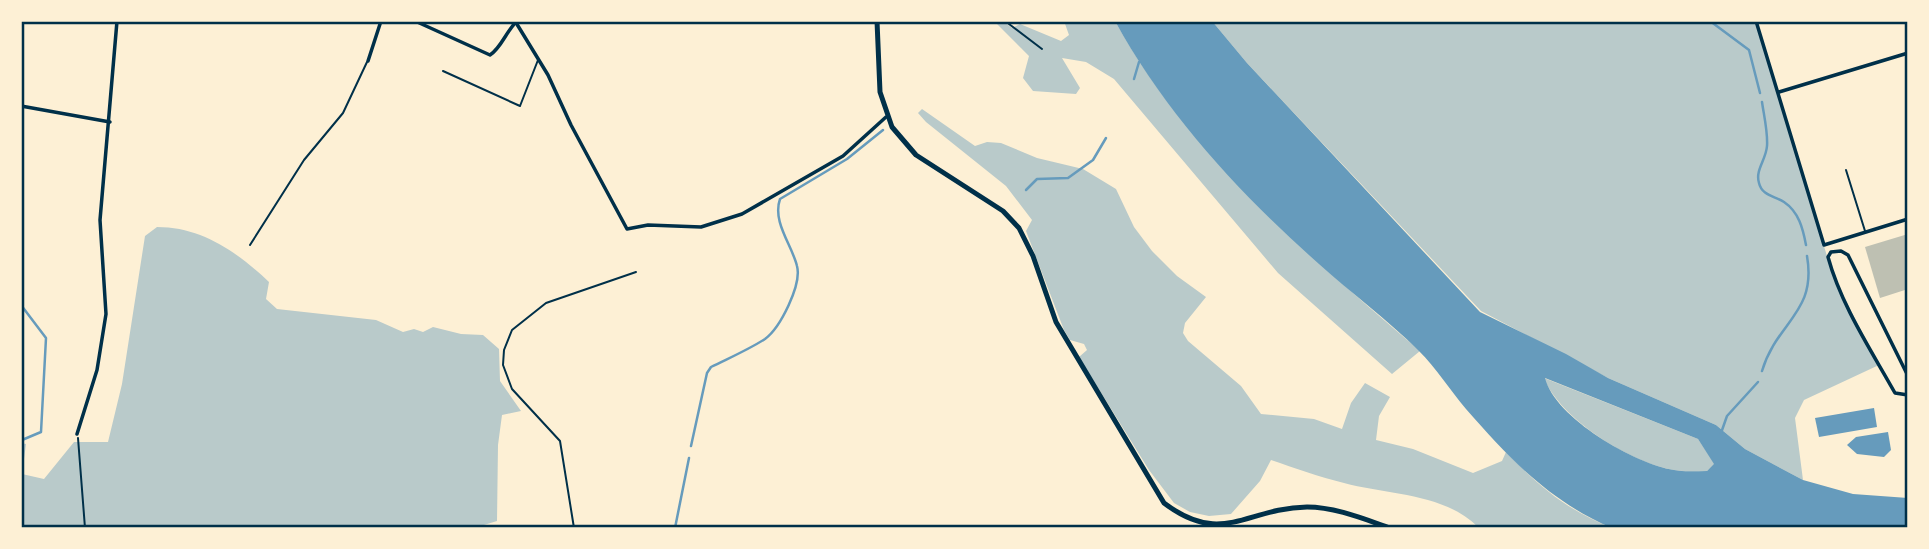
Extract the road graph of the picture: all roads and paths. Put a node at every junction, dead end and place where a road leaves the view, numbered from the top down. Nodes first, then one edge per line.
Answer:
1 (117, 21) edge
2 (381, 21) edge
3 (415, 21) edge
4 (877, 21) edge
5 (1006, 21) edge
6 (1756, 21) edge
7 (515, 22) edge
8 (1042, 49) dead end
9 (1908, 53) edge
10 (538, 60) junction
11 (368, 61) joint
12 (443, 71) dead end
13 (1779, 92) junction
14 (21, 106) edge
15 (886, 117) junction
16 (110, 122) junction
17 (1846, 170) dead end
18 (1908, 219) edge
19 (1865, 232) junction
20 (250, 245) dead end
21 (636, 272) dead end
22 (1908, 376) edge
23 (1908, 395) edge
24 (77, 434) dead end
25 (79, 441) dead end
26 (1216, 526) edge
27 (85, 528) edge
28 (574, 528) edge
29 (1390, 528) edge

1 - 16 street
2 - 11 street
3 - 7 street
4 - 15 main road
5 - 8 lane
6 - 13 street
7 - 10 street
9 - 13 street
10 - 12 lane
10 - 15 street
11 - 20 lane
13 - 19 street
14 - 16 street
15 - 26 main road
16 - 24 street
17 - 19 lane
18 - 19 street
21 - 28 lane
22 - 23 street
25 - 27 path
26 - 29 main road

